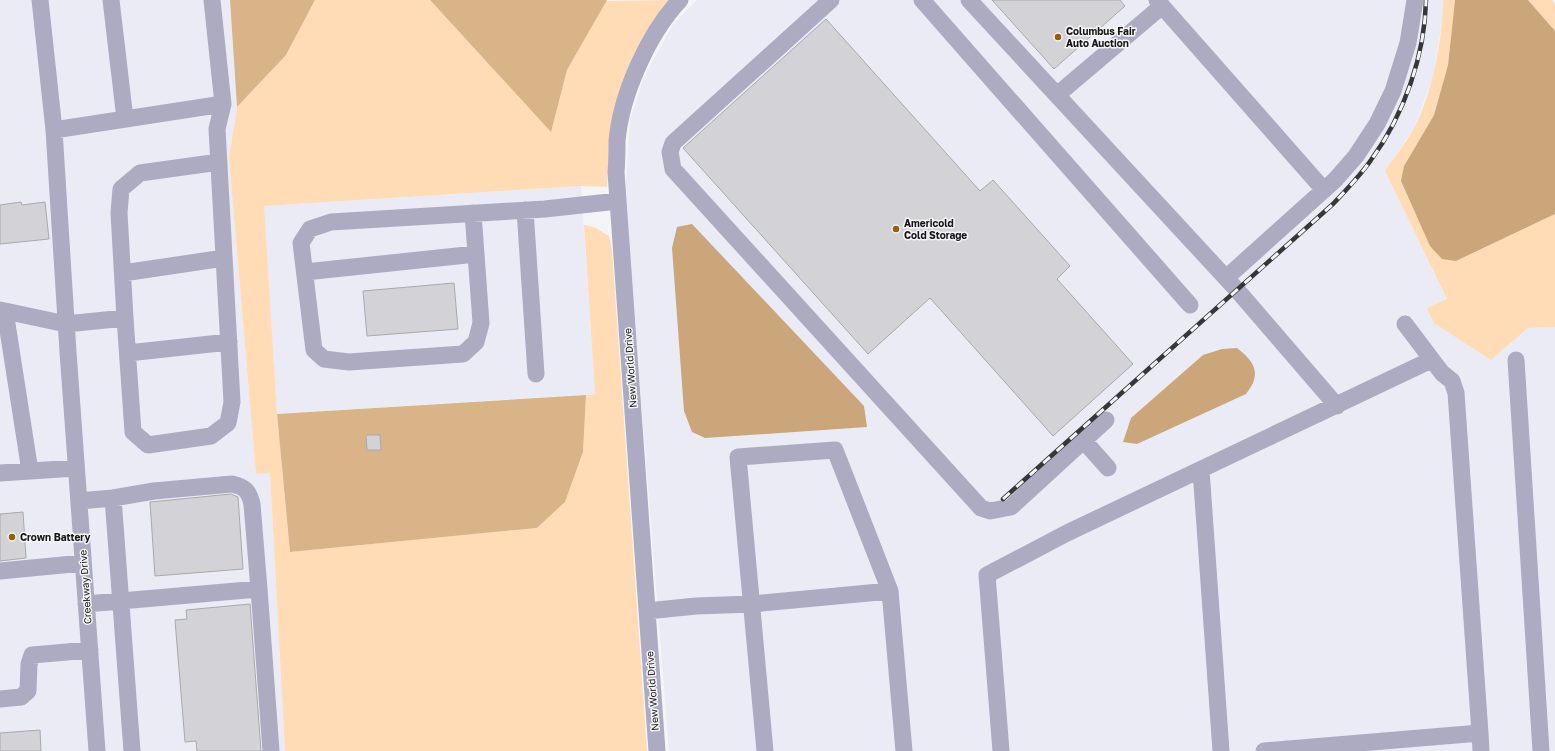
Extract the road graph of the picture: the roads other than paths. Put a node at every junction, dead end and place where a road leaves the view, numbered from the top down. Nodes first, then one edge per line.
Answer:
1 (40, 0) edge
2 (111, 0) edge
3 (212, 0) edge
4 (680, 0) edge
5 (831, 0) edge
6 (922, 0) edge
7 (969, 0) edge
8 (1414, 0) edge
9 (1160, 3) edge
10 (1057, 95) junction
11 (223, 104) junction
12 (124, 120) junction
13 (54, 130) junction
14 (219, 162) junction
15 (1324, 190) junction
16 (618, 201) junction
17 (525, 210) junction
18 (473, 213) junction
19 (476, 254) junction
20 (224, 258) junction
21 (305, 272) junction
22 (123, 273) junction
23 (1226, 278) junction
24 (1190, 305) dead end
25 (3, 310) edge
26 (125, 318) junction
27 (66, 324) junction
28 (1405, 324) dead end
29 (229, 342) junction
30 (128, 353) junction
31 (1431, 360) junction
32 (1516, 360) dead end
33 (536, 374) dead end
34 (1336, 406) junction
35 (1106, 420) dead end
36 (1084, 441) junction
37 (76, 468) junction
38 (1108, 468) dead end
39 (1201, 470) junction
40 (30, 471) junction
41 (0, 473) edge
42 (113, 498) junction
43 (79, 501) junction
44 (83, 563) junction
45 (0, 571) edge
46 (259, 590) junction
47 (890, 591) junction
48 (120, 601) junction
49 (86, 604) junction
50 (752, 604) junction
51 (647, 611) junction
52 (90, 650) junction
53 (0, 700) edge
54 (1480, 733) junction
55 (97, 751) edge
56 (132, 751) edge
57 (271, 751) edge
58 (657, 751) edge
59 (765, 751) edge
60 (904, 751) edge
61 (1001, 751) edge
62 (1221, 751) edge
63 (1264, 751) edge
64 (1481, 751) edge
65 (1541, 751) edge

1 - 13 street, Creekway Drive
2 - 12 street
3 - 11 street
4 - 16 street, New World Drive
5 - 36 street
6 - 24 street
7 - 10 street
8 - 15 street
9 - 10 street
9 - 15 street
10 - 23 street
11 - 12 street
11 - 14 street
12 - 13 street
13 - 27 street, Creekway Drive
14 - 20 street
14 - 22 street
15 - 23 street
16 - 17 street
16 - 51 street, New World Drive
17 - 18 street
17 - 33 street
18 - 19 street
18 - 21 street
19 - 21 street
19 - 21 street
20 - 22 street
20 - 29 street
22 - 26 street
23 - 34 street
25 - 27 street
25 - 40 street
26 - 27 street
26 - 30 street
27 - 37 street, Creekway Drive
28 - 31 street
29 - 30 street
29 - 30 street
31 - 34 street
31 - 54 street
32 - 65 street
34 - 39 street
35 - 36 street
36 - 38 street
37 - 40 street
37 - 43 street, Creekway Drive
39 - 61 street
39 - 62 street
40 - 41 street
42 - 43 street
42 - 46 street
42 - 48 street
43 - 44 street, Creekway Drive
44 - 45 street
44 - 49 street, Creekway Drive
46 - 48 street
46 - 57 street
47 - 50 street
47 - 50 street
47 - 60 street
48 - 49 street
48 - 56 street
49 - 52 street, Creekway Drive
50 - 51 street
50 - 59 street
51 - 58 street, New World Drive
52 - 53 street
52 - 55 street, Creekway Drive
54 - 63 street
54 - 64 street

